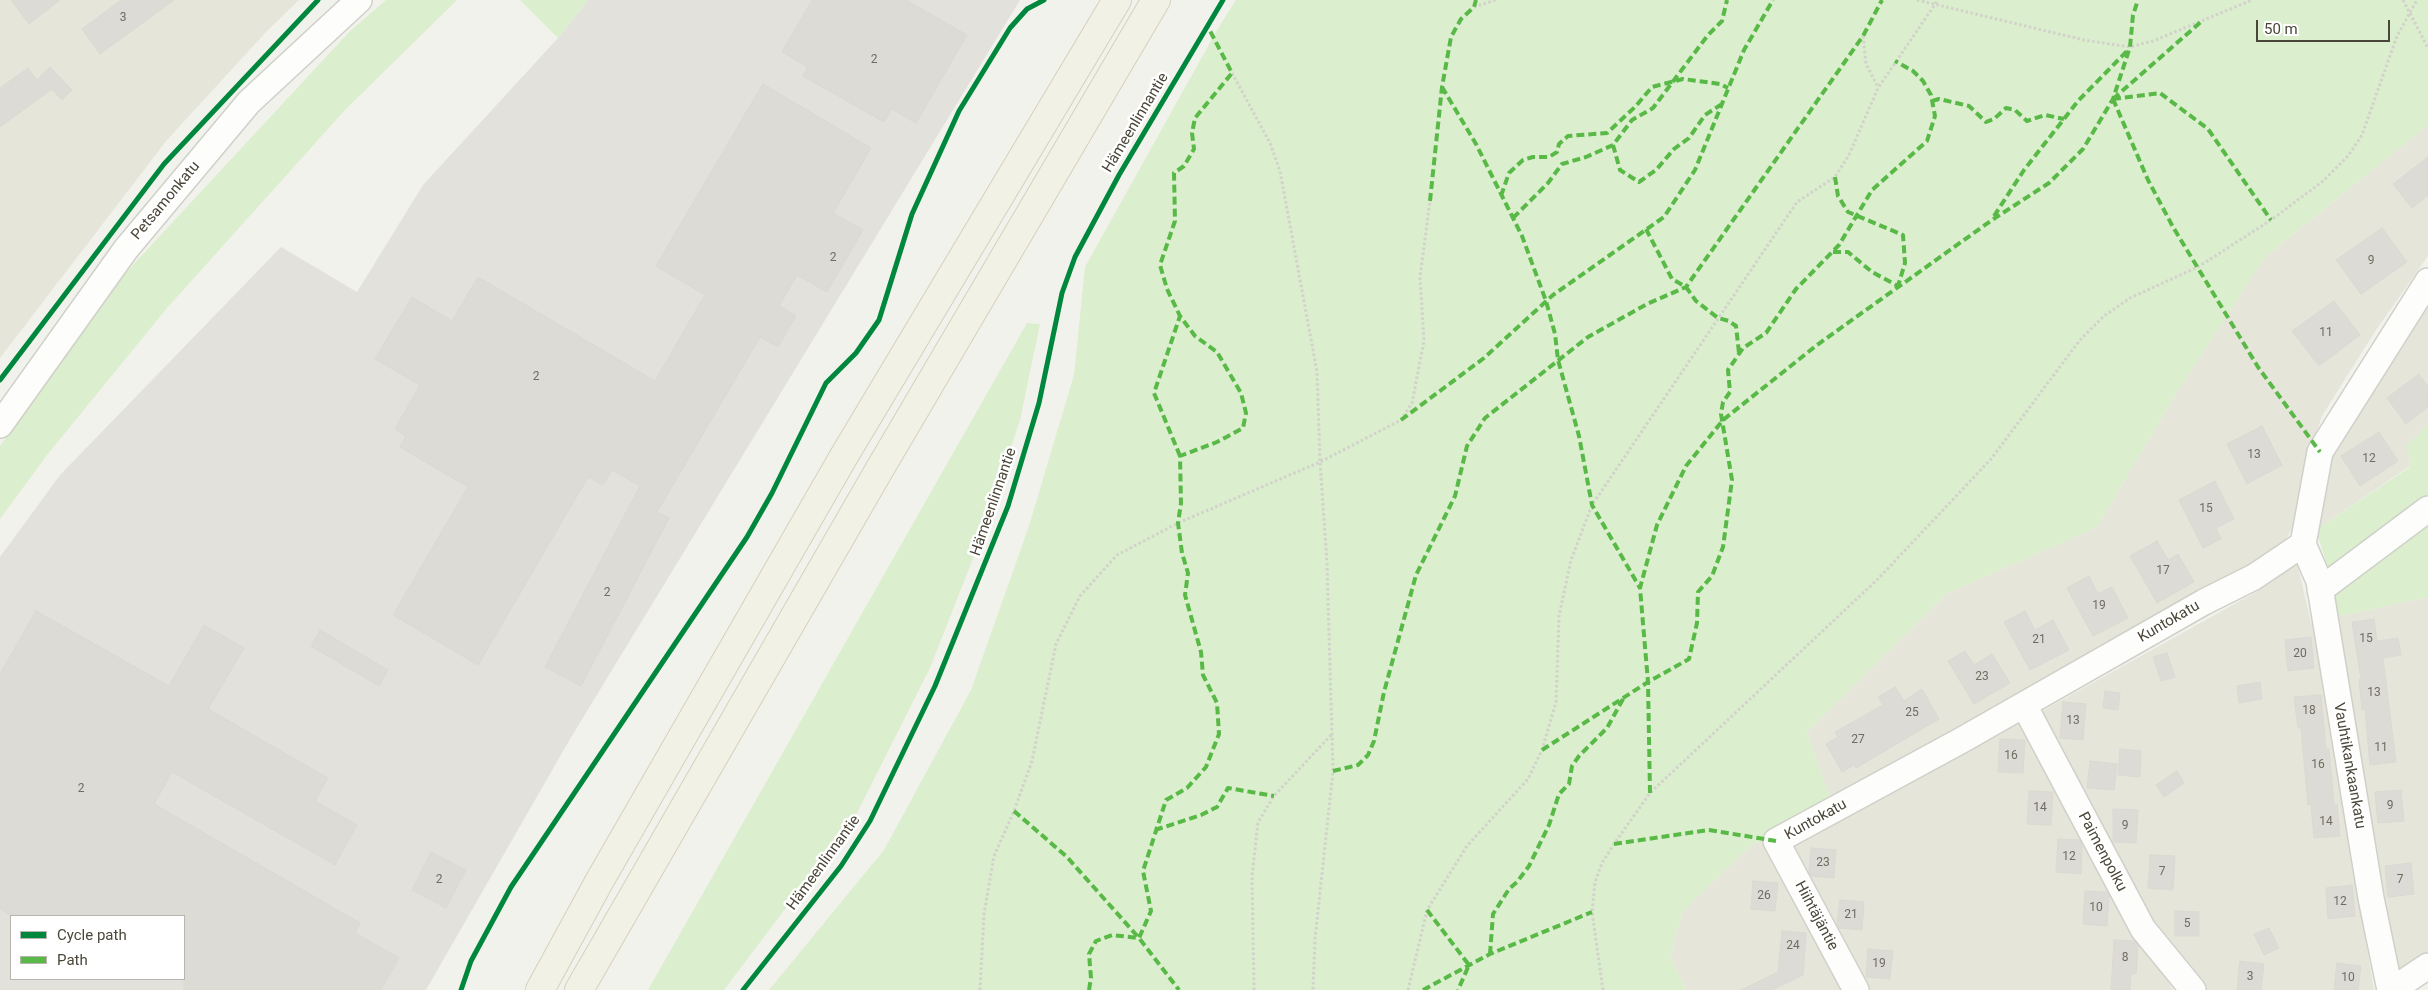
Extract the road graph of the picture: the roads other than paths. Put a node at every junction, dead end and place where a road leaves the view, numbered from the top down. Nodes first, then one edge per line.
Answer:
1 (359, 0) edge
2 (1117, 0) edge
3 (1156, 0) edge
4 (2428, 281) edge
5 (0, 425) edge
6 (2428, 509) edge
7 (2303, 544) junction
8 (2320, 590) junction
9 (2024, 705) junction
10 (1776, 842) joint
11 (2428, 966) edge
12 (540, 990) edge
13 (579, 990) edge
14 (1856, 990) edge
15 (2193, 990) edge
16 (2391, 990) edge

1 - 5 street, Petsamonkatu
2 - 12 main road
3 - 13 main road
4 - 7 street
6 - 8 street
7 - 8 street, Vauhtikankaankatu
7 - 9 street, Kuntokatu
8 - 16 street, Vauhtikankaankatu
9 - 10 street, Kuntokatu
9 - 15 street, Paimenpolku
10 - 14 street, Hiihtäjäntie
11 - 16 street

